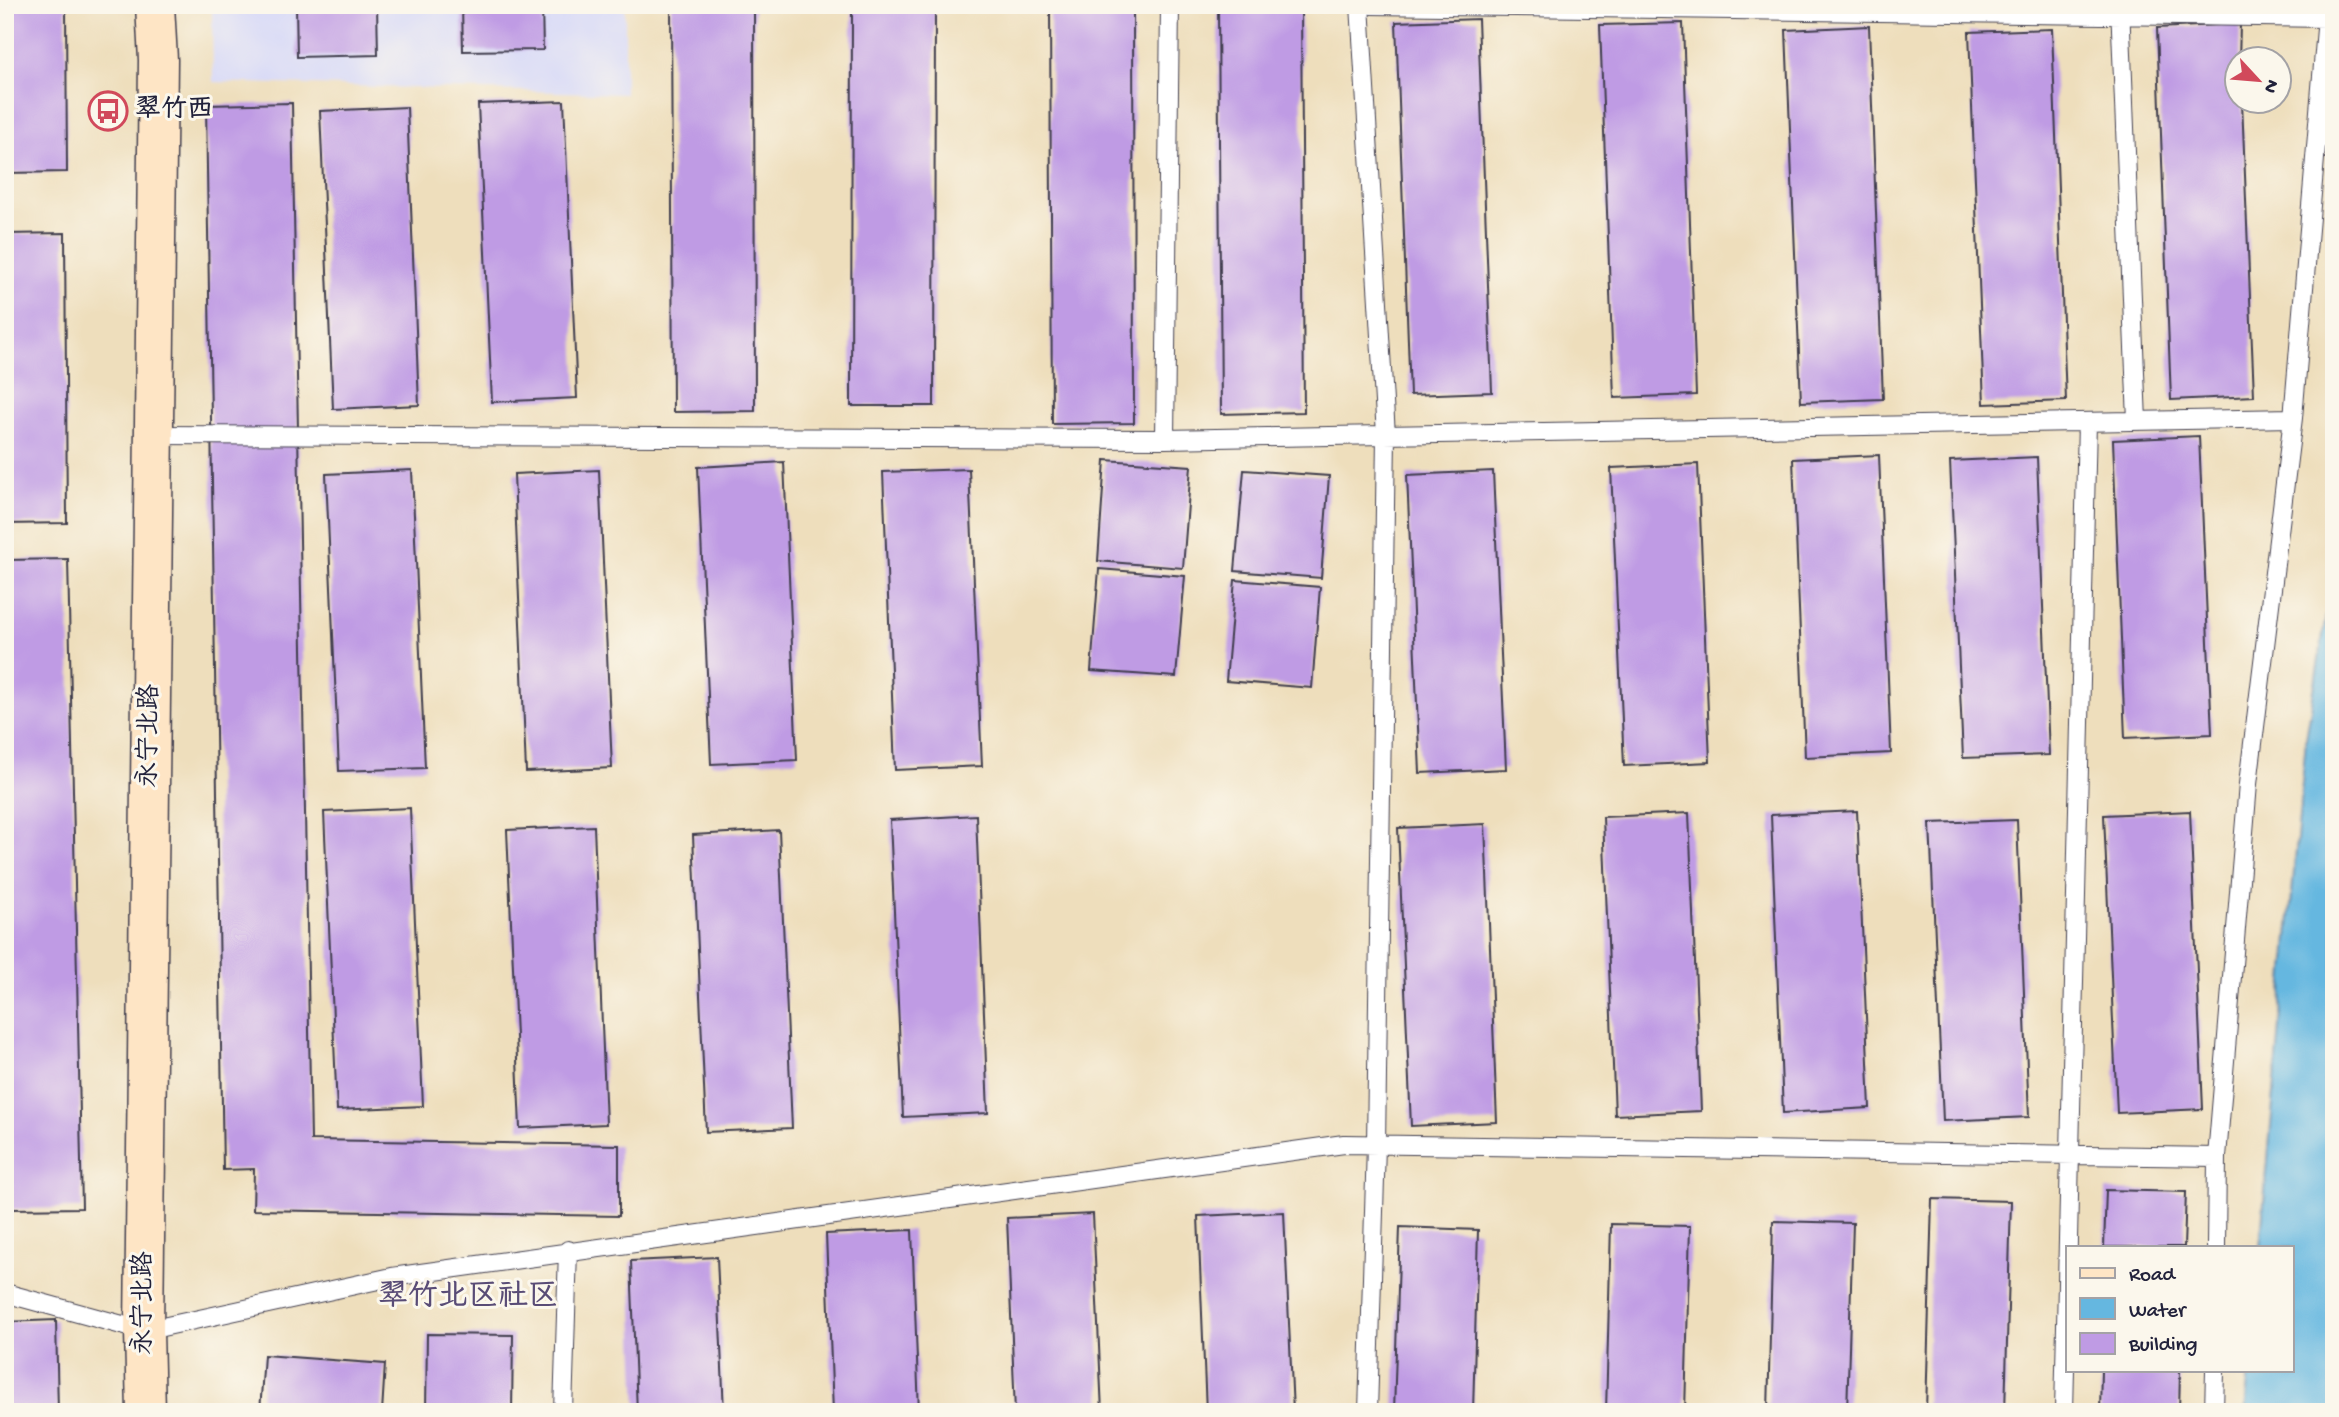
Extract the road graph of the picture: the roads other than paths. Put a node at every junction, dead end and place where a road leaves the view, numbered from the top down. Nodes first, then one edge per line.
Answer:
1 (155, 5) edge
2 (164, 5) edge
3 (1170, 5) edge
4 (1360, 5) edge
5 (1371, 5) edge
6 (2120, 10) edge
7 (2328, 12) edge
8 (158, 60) junction
9 (2292, 418) junction
10 (2137, 421) junction
11 (2087, 422) junction
12 (154, 435) junction
13 (1386, 435) junction
14 (1165, 439) junction
15 (1376, 1144) junction
16 (2069, 1155) junction
17 (2217, 1157) junction
18 (2067, 1246) edge
19 (2216, 1246) edge
20 (568, 1250) junction
21 (5, 1293) edge
22 (2066, 1309) edge
23 (144, 1331) junction
24 (2215, 1372) edge
25 (146, 1412) edge
26 (563, 1412) edge
27 (1368, 1412) edge
28 (2064, 1412) edge
29 (2214, 1412) edge

1 - 8 main road
2 - 8 main road
3 - 14 lane
4 - 13 lane
5 - 6 lane
6 - 7 lane
6 - 10 lane
7 - 9 lane
8 - 12 main road, 永宁北路
9 - 10 lane
9 - 17 lane
10 - 11 lane
11 - 13 lane
11 - 16 lane
12 - 14 lane
12 - 23 main road, 永宁北路
13 - 14 lane
13 - 15 lane
15 - 16 lane
15 - 20 lane
15 - 27 lane
16 - 17 lane
16 - 18 lane
17 - 19 lane
20 - 23 lane
20 - 26 lane
21 - 23 lane
22 - 28 lane
23 - 25 main road, 永宁北路
24 - 29 lane

